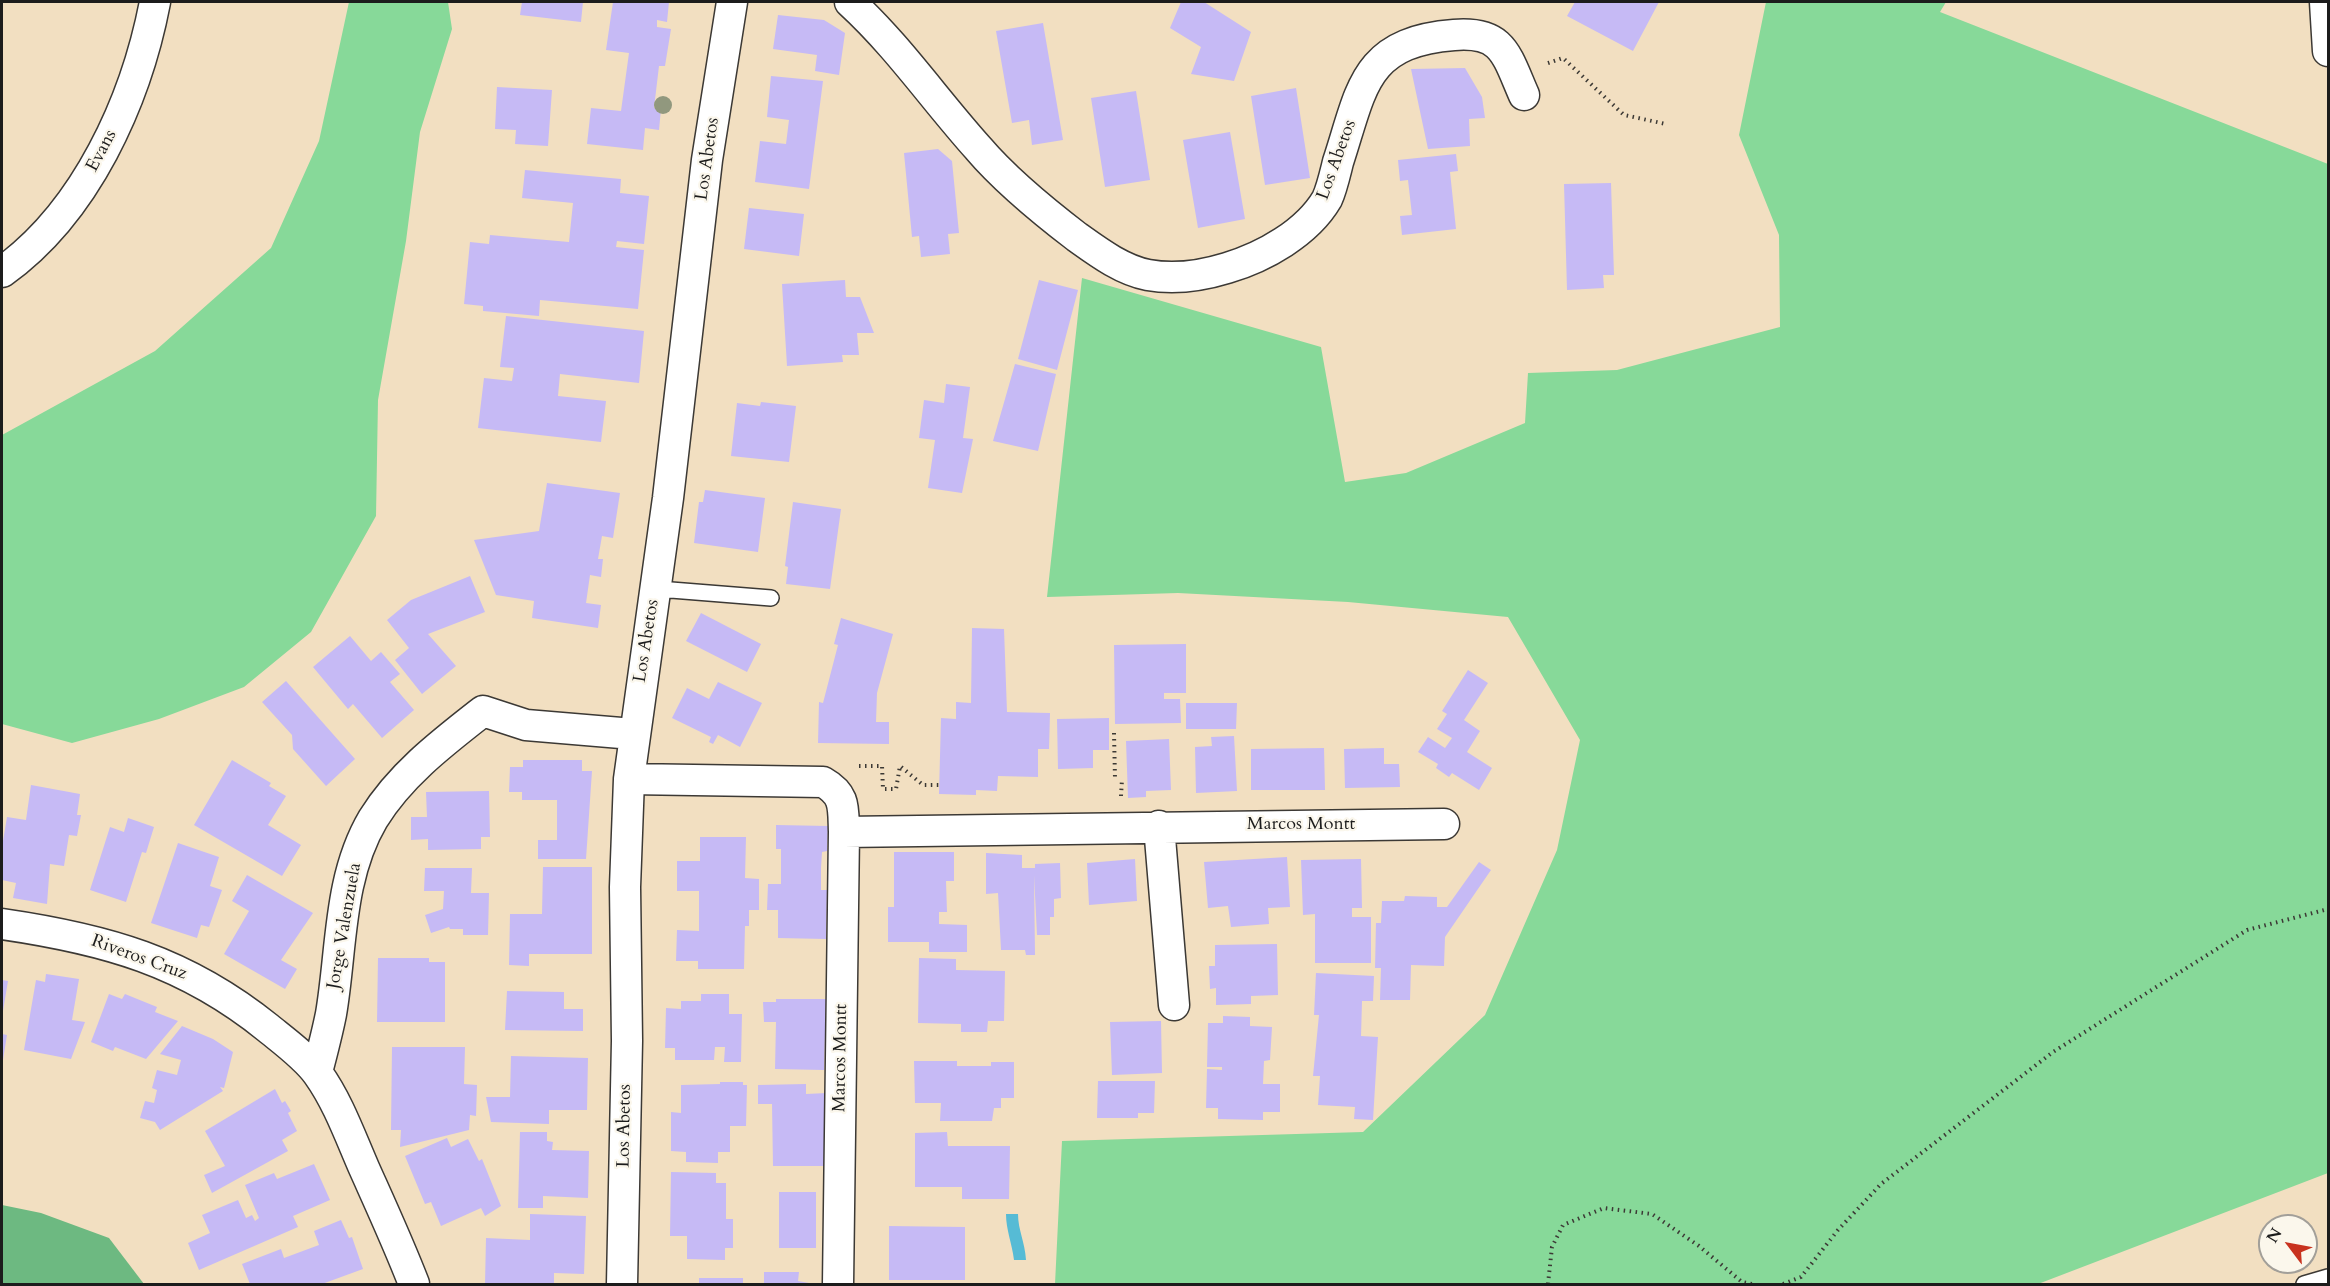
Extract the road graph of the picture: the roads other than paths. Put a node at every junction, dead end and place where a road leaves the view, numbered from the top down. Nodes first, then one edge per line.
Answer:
1 (155, 2) edge
2 (732, 2) edge
3 (850, 2) edge
4 (2325, 2) edge
5 (2328, 51) edge
6 (1524, 95) dead end
7 (2, 272) edge
8 (654, 591) junction
9 (771, 598) dead end
10 (633, 734) junction
11 (628, 779) junction
12 (1444, 824) dead end
13 (1159, 826) junction
14 (844, 832) junction
15 (2, 924) edge
16 (1174, 1005) dead end
17 (317, 1072) junction
18 (2328, 1277) edge
19 (414, 1284) edge
20 (622, 1284) edge
21 (838, 1284) edge
22 (2304, 1284) edge

1 - 7 street, Evans
2 - 8 street, Los Abetos
3 - 6 street, Los Abetos
4 - 5 street
8 - 9 lane
8 - 10 street, Los Abetos
10 - 11 street, Los Abetos
10 - 17 street, Jorge Valenzuela
11 - 14 street, Marcos Montt
11 - 20 street, Los Abetos
12 - 13 street, Marcos Montt
13 - 14 street, Marcos Montt
13 - 16 street
14 - 21 street, Marcos Montt
15 - 17 street, Riveros Cruz
17 - 19 street
18 - 22 lane

